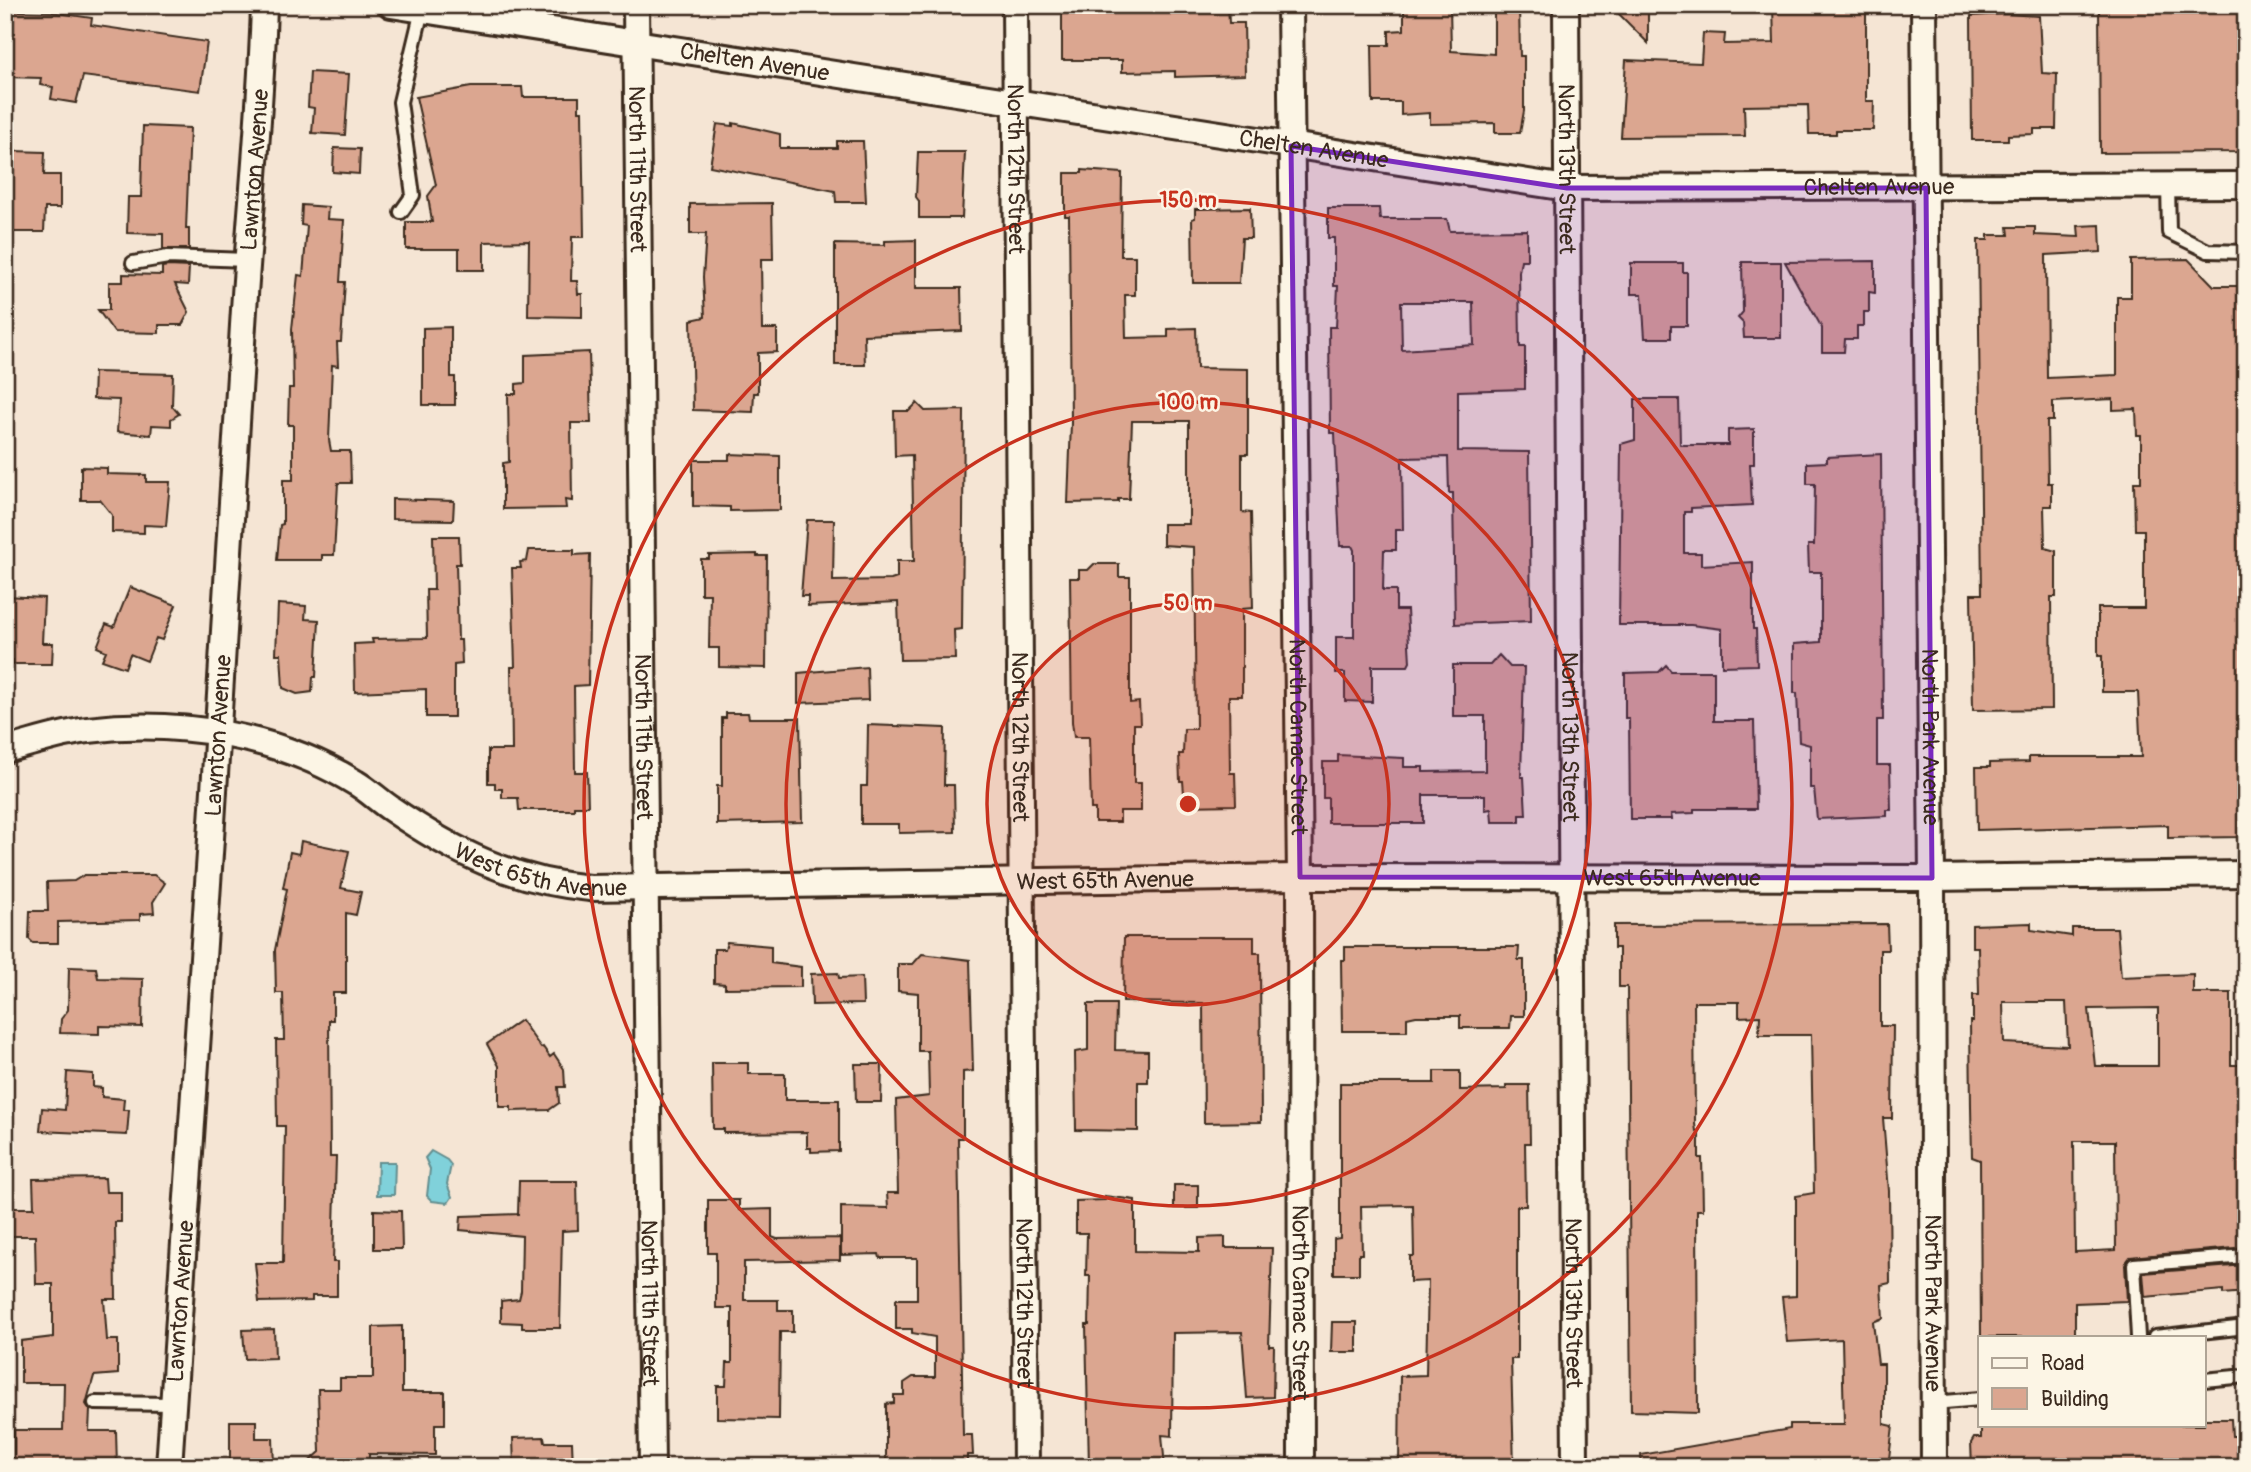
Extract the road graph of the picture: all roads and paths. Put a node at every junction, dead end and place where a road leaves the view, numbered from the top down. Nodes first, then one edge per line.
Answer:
1 (264, 5) edge
2 (391, 5) edge
3 (636, 5) edge
4 (1015, 5) edge
5 (1290, 5) edge
6 (1566, 5) edge
7 (1924, 5) edge
8 (422, 10) junction
9 (636, 41) junction
10 (1016, 104) junction
11 (1291, 146) junction
12 (2168, 185) junction
13 (2246, 185) edge
14 (1567, 188) junction
15 (1926, 188) junction
16 (401, 212) dead end
17 (2246, 252) edge
18 (246, 260) junction
19 (133, 263) dead end
20 (220, 734) junction
21 (5, 750) edge
22 (2246, 874) edge
23 (1571, 876) junction
24 (1300, 877) junction
25 (1933, 878) junction
26 (1022, 881) junction
27 (647, 887) junction
28 (2246, 1256) edge
29 (2246, 1327) edge
30 (2138, 1336) edge
31 (2164, 1336) edge
32 (2246, 1376) edge
33 (2206, 1380) edge
34 (1978, 1399) edge
35 (95, 1403) dead end
36 (173, 1404) junction
37 (1933, 1404) junction
38 (169, 1467) edge
39 (652, 1467) edge
40 (1026, 1467) edge
41 (1301, 1467) edge
42 (1575, 1467) edge
43 (1934, 1467) edge

1 - 18 street, Lawnton Avenue
2 - 8 street, Chelten Avenue
3 - 9 street, North 11th Street
4 - 10 street, North 12th Street
5 - 11 street, North Camac Street
6 - 14 street, North 13th Street
7 - 15 street, North Park Avenue
8 - 9 street, Chelten Avenue
8 - 16 lane
9 - 10 street, Chelten Avenue
9 - 27 street, North 11th Street
10 - 11 street, Chelten Avenue
10 - 26 street, North 12th Street
11 - 14 street, Chelten Avenue
11 - 24 street, North Camac Street
12 - 13 street, Chelten Avenue
12 - 15 street, Chelten Avenue
12 - 17 lane
14 - 15 street, Chelten Avenue
14 - 23 street, North 13th Street
15 - 25 street, North Park Avenue
18 - 19 lane
18 - 20 street, Lawnton Avenue
20 - 21 street, West 65th Avenue
20 - 27 street, West 65th Avenue
20 - 36 street, Lawnton Avenue
22 - 25 street, West 65th Avenue
23 - 24 street, West 65th Avenue
23 - 25 street, West 65th Avenue
23 - 42 street, North 13th Street
24 - 26 street, West 65th Avenue
24 - 41 street, North Camac Street
25 - 37 street, North Park Avenue
26 - 27 street, West 65th Avenue
26 - 40 street, North 12th Street
27 - 39 street, North 11th Street
28 - 30 lane
29 - 31 lane
32 - 33 lane
34 - 37 lane
35 - 36 lane
36 - 38 street, Lawnton Avenue
37 - 43 street, North Park Avenue

